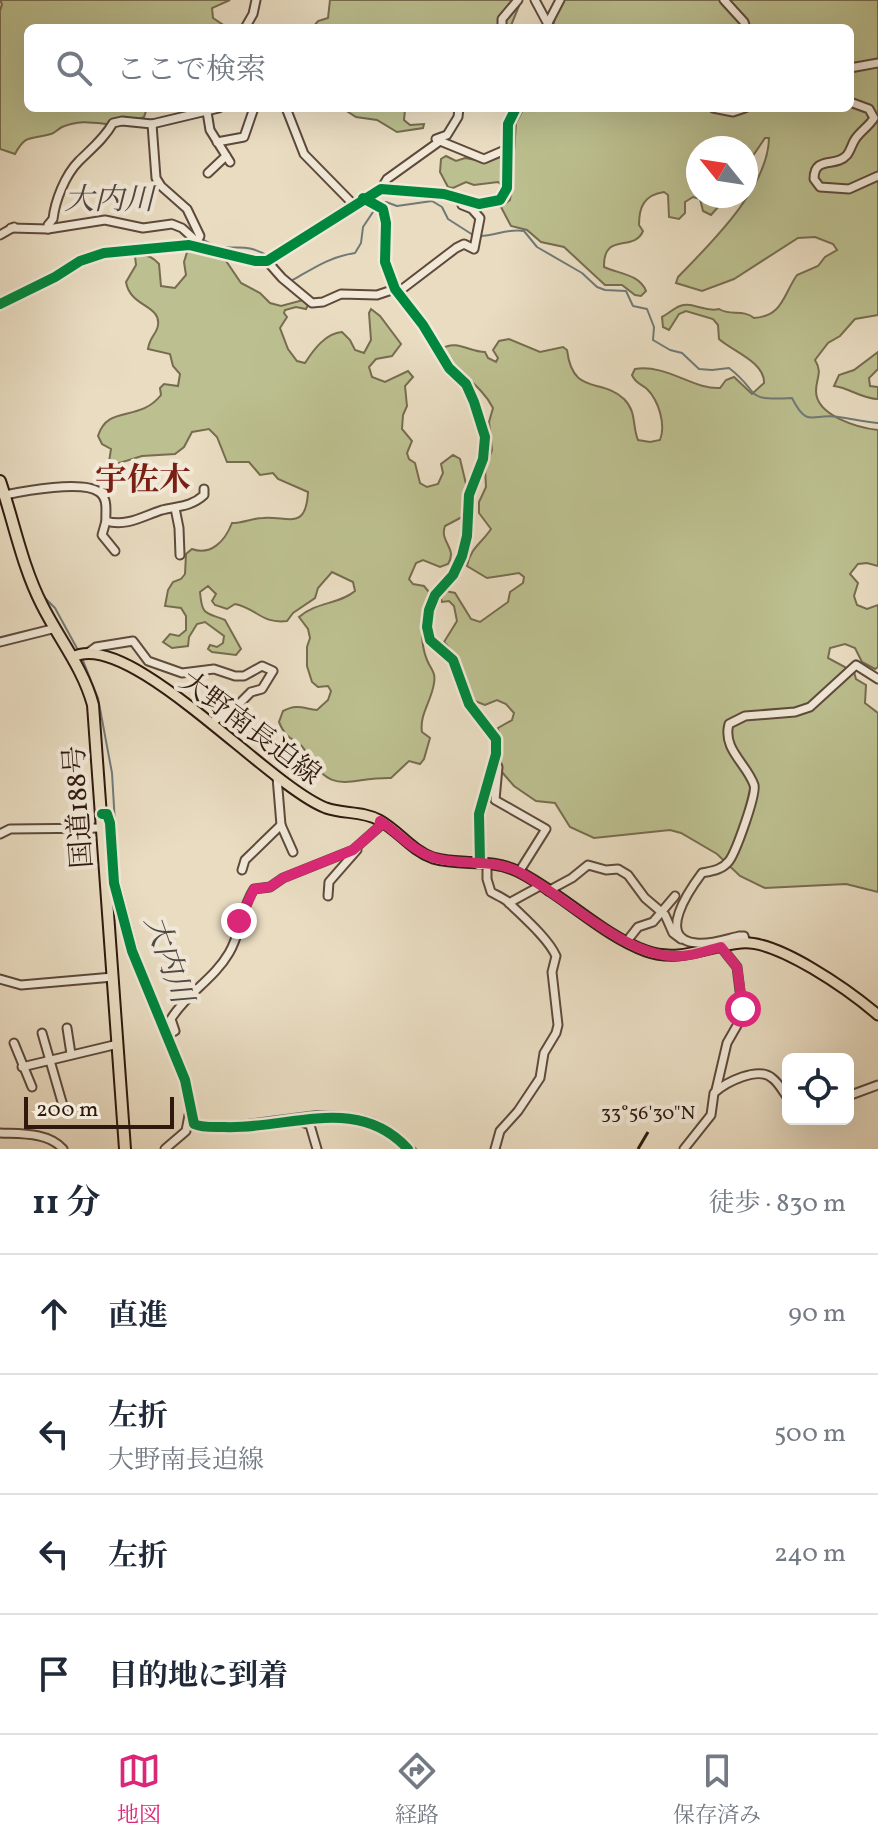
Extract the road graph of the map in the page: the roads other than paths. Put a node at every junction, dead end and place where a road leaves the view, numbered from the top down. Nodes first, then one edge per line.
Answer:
1 (256, 0) edge
2 (518, 0) edge
3 (535, 0) edge
4 (560, 0) edge
5 (724, 0) edge
6 (247, 24) edge
7 (502, 24) edge
8 (548, 24) edge
9 (550, 24) edge
10 (745, 24) edge
11 (878, 63) edge
12 (854, 67) edge
13 (854, 103) edge
14 (207, 112) joint
15 (253, 112) edge
16 (288, 112) edge
17 (459, 112) edge
18 (514, 112) edge
19 (152, 124) junction
20 (217, 142) junction
21 (429, 146) junction
22 (507, 149) junction
23 (208, 173) dead end
24 (878, 176) edge
25 (381, 189) junction
26 (363, 198) junction
27 (459, 200) junction
28 (354, 205) junction
29 (48, 227) junction
30 (0, 235) edge
31 (200, 240) junction
32 (267, 261) junction
33 (396, 291) junction
34 (0, 304) edge
35 (0, 481) edge
36 (204, 489) dead end
37 (4, 501) edge
38 (175, 508) junction
39 (106, 521) junction
40 (115, 551) dead end
41 (180, 555) dead end
42 (56, 628) junction
43 (0, 642) edge
44 (80, 654) junction
45 (878, 679) edge
46 (211, 723) junction
47 (494, 761) junction
48 (277, 777) junction
49 (102, 814) junction
50 (380, 821) junction
51 (281, 825) junction
52 (103, 828) junction
53 (0, 834) edge
54 (357, 848) junction
55 (293, 852) dead end
56 (483, 862) junction
57 (242, 870) dead end
58 (519, 872) junction
59 (544, 888) junction
60 (328, 896) dead end
61 (675, 896) dead end
62 (509, 903) junction
63 (661, 912) junction
64 (686, 940) junction
65 (627, 941) junction
66 (746, 942) junction
67 (721, 947) junction
68 (113, 977) junction
69 (0, 979) edge
70 (878, 1015) edge
71 (67, 1028) dead end
72 (42, 1033) dead end
73 (169, 1035) junction
74 (14, 1043) dead end
75 (118, 1044) junction
76 (71, 1054) junction
77 (48, 1060) junction
78 (22, 1067) junction
79 (878, 1085) edge
80 (32, 1087) dead end
81 (716, 1090) junction
82 (782, 1090) edge
83 (854, 1093) edge
84 (190, 1100) junction
85 (64, 1109) dead end
86 (299, 1120) junction
87 (0, 1133) edge
88 (63, 1149) edge
89 (125, 1149) edge
90 (165, 1149) edge
91 (317, 1149) edge
92 (407, 1149) edge
93 (495, 1149) edge
94 (684, 1149) edge

1 - 6 street
2 - 7 street
3 - 8 street
4 - 9 street
5 - 10 street
11 - 12 street
13 - 24 street
14 - 19 street
14 - 20 street
15 - 20 street
16 - 28 street
17 - 21 street
18 - 22 street
19 - 29 street
19 - 31 street
20 - 23 street
21 - 22 street
21 - 25 street
22 - 27 street
25 - 26 street
25 - 27 street
26 - 28 street
26 - 33 street
27 - 33 street
28 - 32 street
29 - 30 street
29 - 31 street
31 - 32 street
31 - 34 street
32 - 33 street
33 - 47 street
35 - 37 highway, 国道188号
36 - 38 street
37 - 39 street
37 - 42 highway, 国道188号
38 - 39 street
38 - 41 street
39 - 40 street
42 - 43 street
42 - 44 highway, 国道188号
44 - 46 main road, 大野南長迫線
44 - 46 street
44 - 49 highway, 国道188号
45 - 64 street
46 - 48 main road, 大野南長迫線
47 - 56 street
47 - 58 street
48 - 50 main road, 大野南長迫線
48 - 51 street
49 - 52 highway, 国道188号
49 - 73 street
50 - 54 street
50 - 56 main road, 大野南長迫線
51 - 55 street
51 - 57 street
52 - 53 street
52 - 68 highway, 国道188号
54 - 60 street
54 - 73 street
56 - 58 main road, 大野南長迫線
56 - 62 street
58 - 59 main road, 大野南長迫線
59 - 62 street
59 - 63 street
59 - 65 main road, 大野南長迫線
61 - 63 street
62 - 93 street
63 - 64 street
63 - 65 street
64 - 66 street
65 - 67 main road, 大野南長迫線
66 - 67 main road, 大野南長迫線
66 - 70 main road, 大野南長迫線
67 - 81 street
68 - 69 street
68 - 75 highway, 国道188号
71 - 76 street
72 - 77 street
73 - 84 street
74 - 78 street
75 - 76 street
75 - 89 highway, 国道188号
76 - 77 street
77 - 78 street
77 - 85 street
78 - 80 street
79 - 83 street
81 - 82 street
81 - 94 street
84 - 86 street
84 - 90 street
86 - 91 street
86 - 92 street
87 - 88 street

